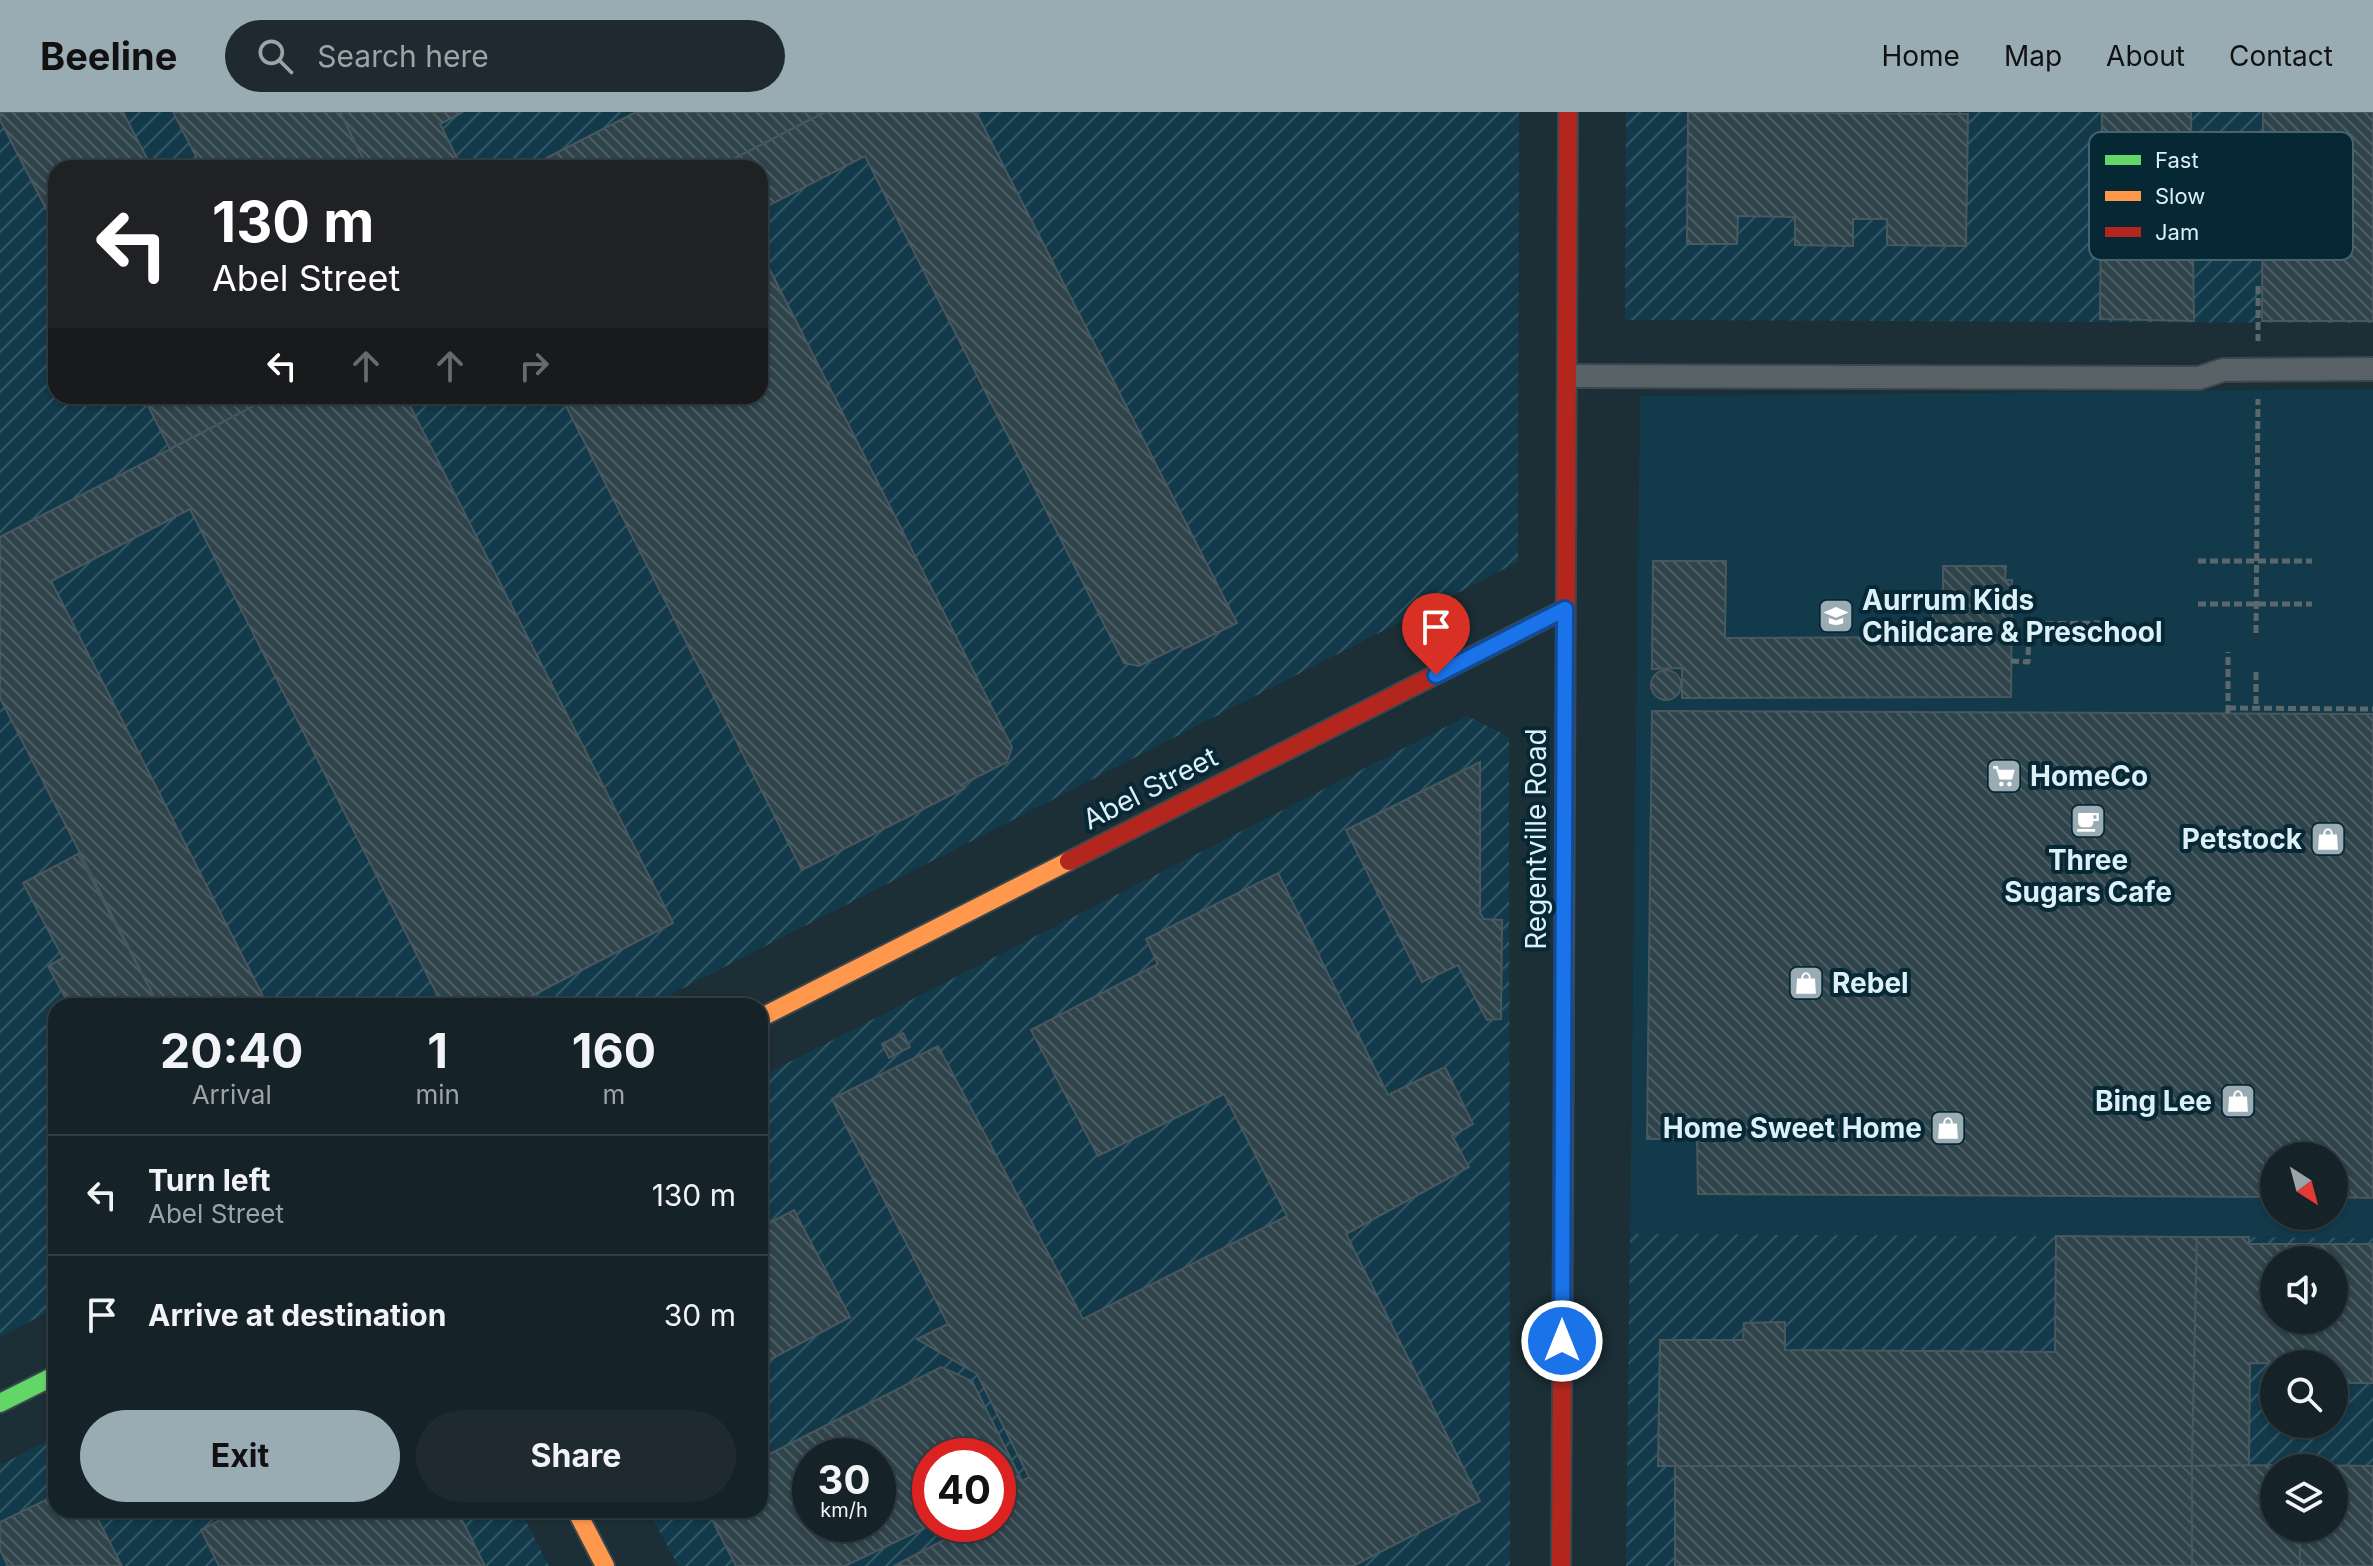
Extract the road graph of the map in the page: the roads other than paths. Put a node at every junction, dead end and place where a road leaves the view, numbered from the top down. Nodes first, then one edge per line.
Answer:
1 (1568, 112) edge
2 (2373, 369) edge
3 (1569, 376) junction
4 (1565, 609) junction
5 (768, 1014) edge
6 (48, 1379) edge
7 (0, 1403) edge
8 (580, 1518) edge
9 (605, 1566) edge
10 (1561, 1566) edge

1 - 3 street, Regentville Road
2 - 3 lane
3 - 4 street, Regentville Road
4 - 5 street, Abel Street
4 - 10 street, Regentville Road
6 - 7 street
8 - 9 street

